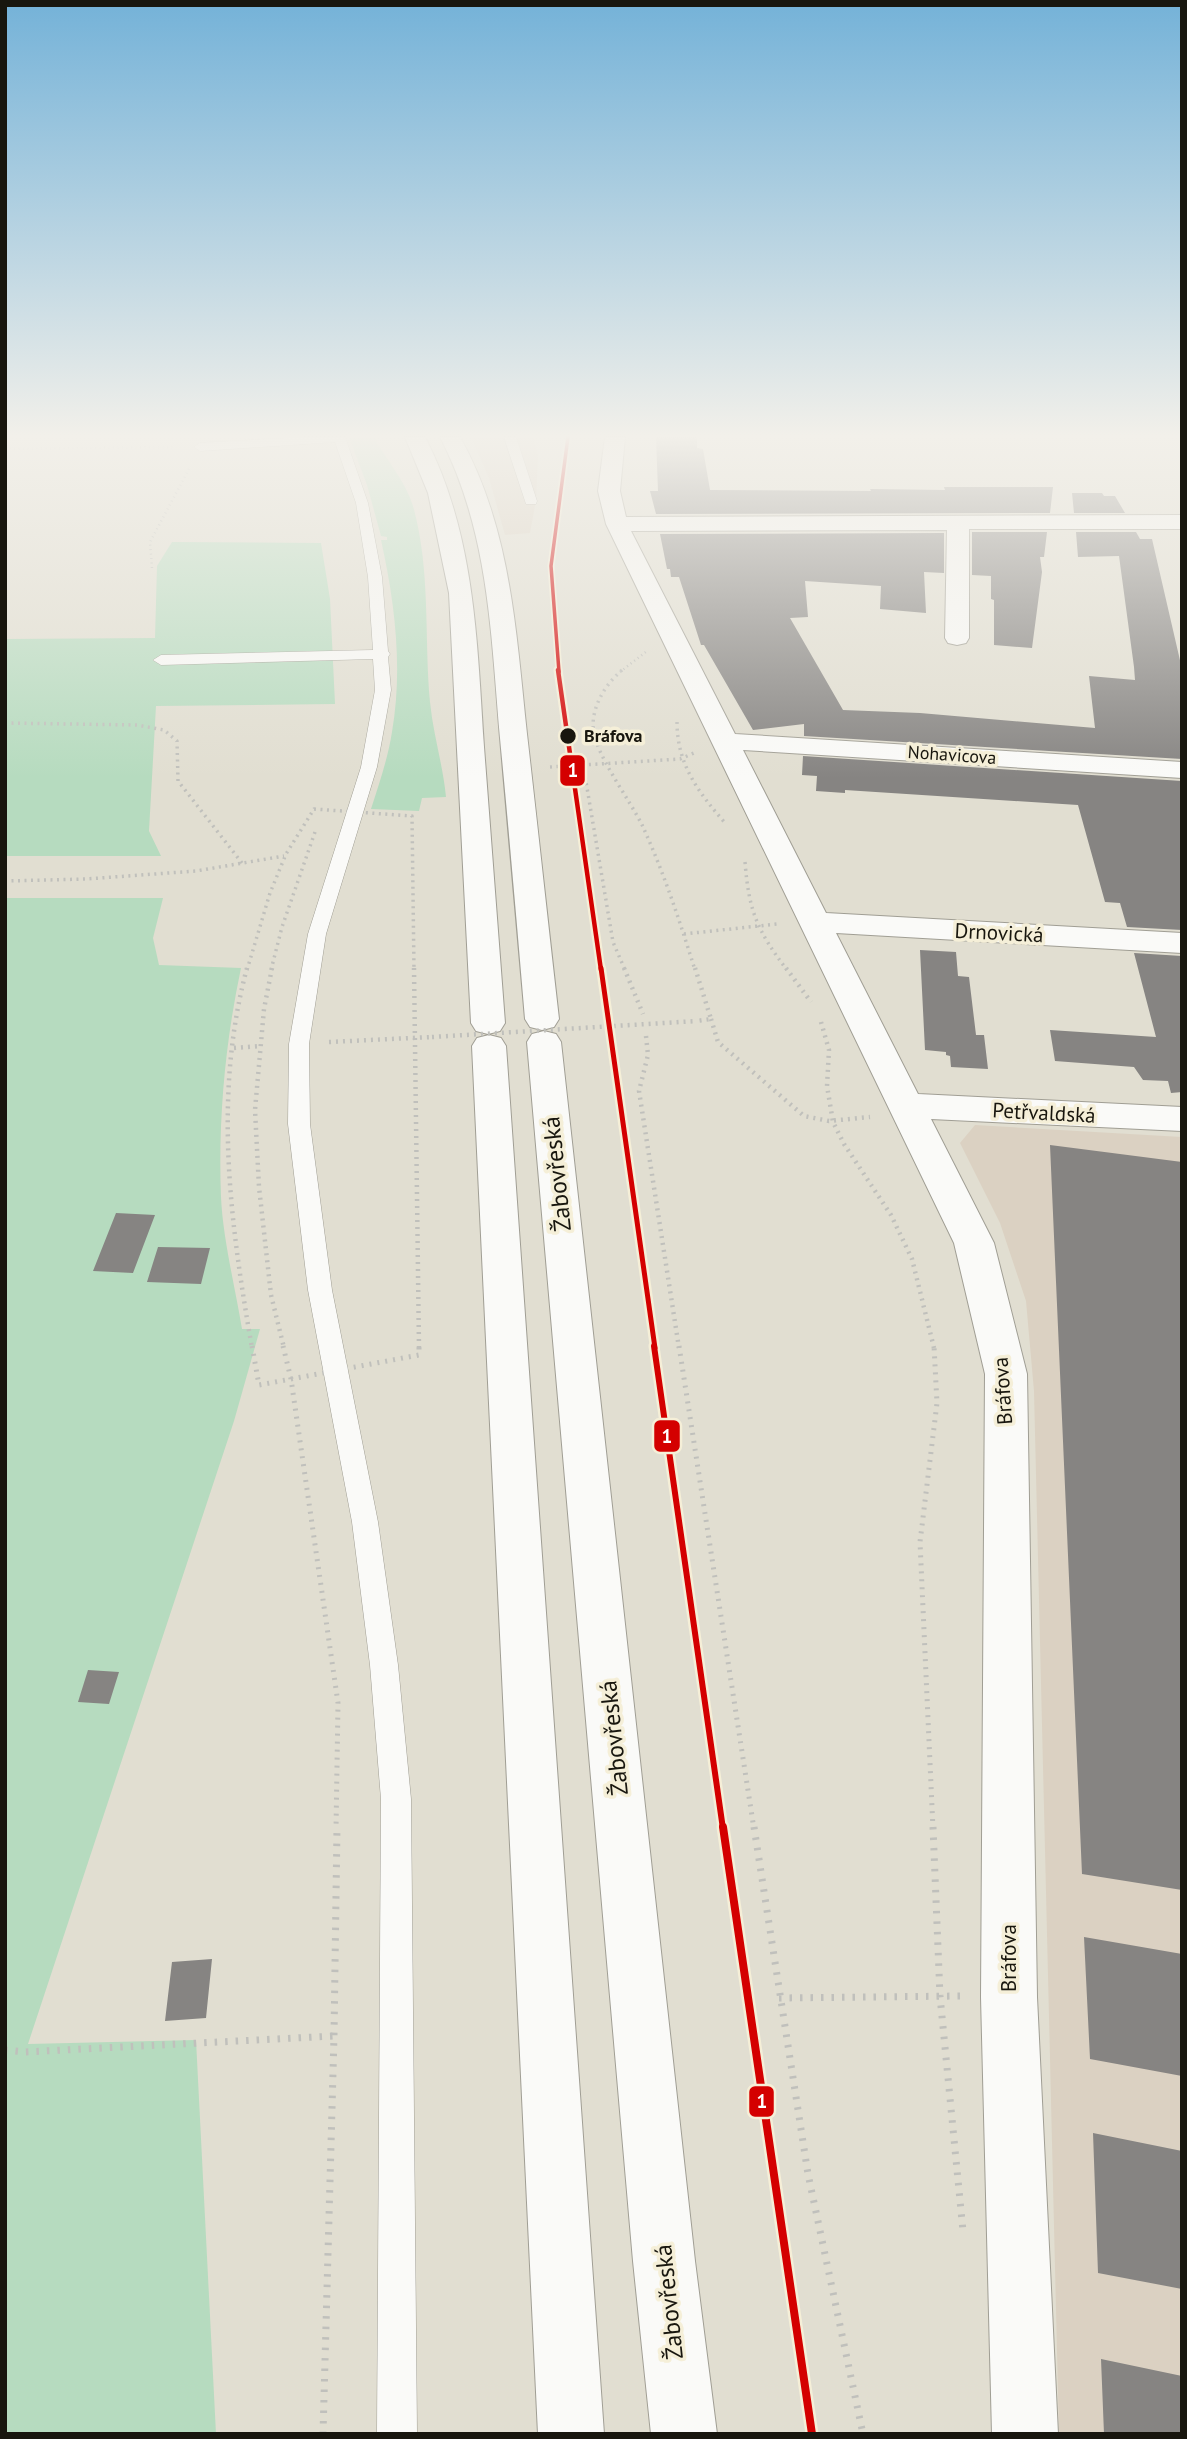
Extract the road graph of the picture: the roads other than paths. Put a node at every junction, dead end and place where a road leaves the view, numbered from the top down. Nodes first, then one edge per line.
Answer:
1 (371, 551) edge
2 (453, 551) edge
3 (492, 551) edge
4 (630, 551) edge
5 (958, 551) edge
6 (957, 638) dead end
7 (383, 654) junction
8 (162, 660) dead end
9 (723, 741) junction
10 (1182, 770) edge
11 (816, 922) junction
12 (1182, 943) edge
13 (906, 1106) junction
14 (1182, 1119) edge
15 (397, 2434) edge
16 (571, 2434) edge
17 (684, 2434) edge
18 (1025, 2434) edge

1 - 7 lane
2 - 16 main road
3 - 17 main road, Žabovřeská
4 - 9 main road, Bráfova
5 - 6 main road
7 - 8 lane
7 - 15 lane
9 - 10 main road, Nohavicova
9 - 11 main road, Bráfova
11 - 12 main road, Drnovická
11 - 13 main road, Bráfova
13 - 14 main road, Petřvaldská
13 - 18 main road, Bráfova

